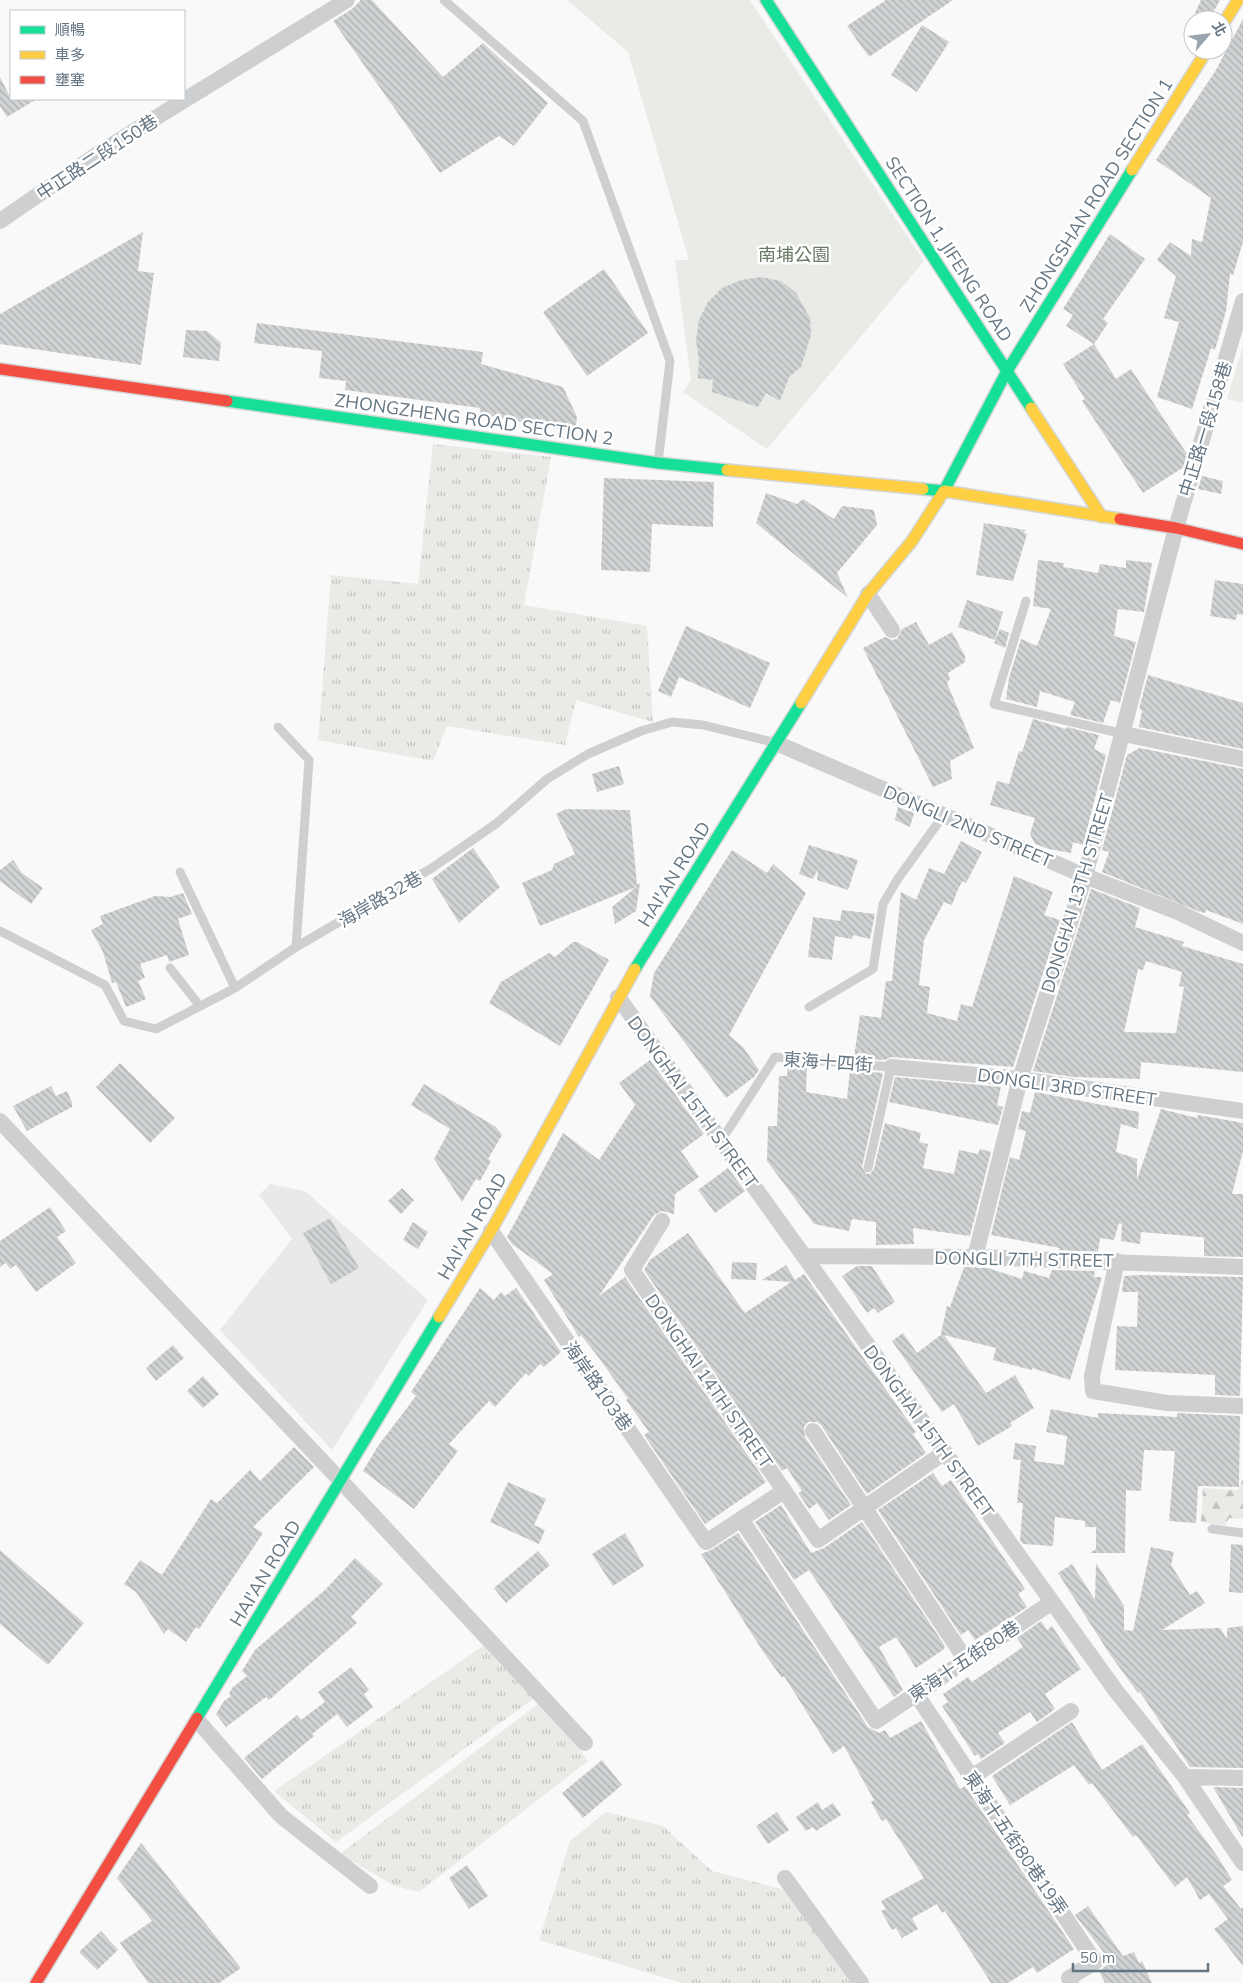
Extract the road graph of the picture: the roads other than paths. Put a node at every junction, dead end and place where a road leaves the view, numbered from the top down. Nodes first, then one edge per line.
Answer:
1 (347, 0) edge
2 (444, 0) edge
3 (766, 0) edge
4 (1201, 60) edge
5 (0, 221) edge
6 (1243, 301) edge
7 (0, 369) edge
8 (1007, 371) junction
9 (658, 464) junction
10 (944, 491) junction
11 (1102, 517) junction
12 (1176, 528) junction
13 (1243, 544) edge
14 (868, 594) junction
15 (1026, 601) dead end
16 (892, 630) dead end
17 (278, 727) dead end
18 (1124, 734) junction
19 (776, 743) junction
20 (1243, 759) edge
21 (943, 816) junction
22 (180, 872) dead end
23 (1085, 876) junction
24 (0, 931) edge
25 (1243, 943) edge
26 (296, 946) junction
27 (170, 968) dead end
28 (236, 988) junction
29 (618, 997) junction
30 (199, 1005) junction
31 (809, 1007) dead end
32 (891, 1067) junction
33 (1020, 1079) junction
34 (1243, 1112) edge
35 (0, 1121) edge
36 (721, 1141) junction
37 (868, 1168) dead end
38 (662, 1221) dead end
39 (491, 1231) junction
40 (804, 1256) junction
41 (975, 1257) junction
42 (1117, 1261) junction
43 (1243, 1267) edge
44 (1243, 1406) edge
45 (813, 1431) dead end
46 (945, 1452) junction
47 (341, 1481) junction
48 (784, 1491) junction
49 (865, 1508) junction
50 (741, 1519) junction
51 (1212, 1529) dead end
52 (1243, 1533) edge
53 (1052, 1602) junction
54 (966, 1660) junction
55 (916, 1694) junction
56 (1070, 1712) dead end
57 (197, 1720) junction
58 (585, 1743) dead end
59 (972, 1777) junction
60 (1184, 1778) junction
61 (1243, 1778) edge
62 (1243, 1863) edge
63 (785, 1878) dead end
64 (370, 1886) dead end
65 (36, 1983) edge
66 (861, 1983) edge
67 (1071, 1983) edge

1 - 5 street, 中正路二段150巷
2 - 9 lane
3 - 8 main road, SECTION 1, JIFENG ROAD
4 - 8 main road, ZHONGSHAN ROAD SECTION 1
6 - 12 street, 中正路一段158巷
7 - 9 main road, ZHONGZHENG ROAD SECTION 2
8 - 10 main road, ZHONGSHAN ROAD SECTION 1
8 - 11 main road, SECTION 1, JIFENG ROAD
9 - 10 main road, ZHONGZHENG ROAD SECTION 2
10 - 11 main road, ZHONGZHENG ROAD SECTION 2
10 - 14 main road, HAI'AN ROAD
11 - 12 main road, ZHONGZHENG ROAD SECTION 2
12 - 13 main road, ZHONGZHENG ROAD SECTION 2
12 - 18 street, DONGHAI 13TH STREET
14 - 16 street
14 - 19 main road, HAI'AN ROAD
15 - 18 lane
17 - 26 lane
18 - 20 street
18 - 23 street, DONGHAI 13TH STREET
19 - 21 street, DONGLI 2ND STREET
19 - 26 lane, 海岸路32巷
19 - 29 main road, HAI'AN ROAD
21 - 23 street, DONGLI 2ND STREET
21 - 31 lane
22 - 28 lane
23 - 25 street, DONGLI 2ND STREET
23 - 33 street, DONGHAI 13TH STREET
24 - 30 lane, 海岸路32巷
26 - 28 lane, 海岸路32巷
27 - 30 lane
28 - 30 lane, 海岸路32巷
29 - 36 street, DONGHAI 15TH STREET
29 - 39 main road, HAI'AN ROAD
32 - 33 street, DONGLI 3RD STREET
32 - 36 lane, 東海十四街
32 - 37 lane
33 - 34 street, DONGLI 3RD STREET
33 - 41 street, DONGHAI 13TH STREET
35 - 47 street
36 - 40 street, DONGHAI 15TH STREET
38 - 48 street, DONGHAI 14TH STREET
39 - 47 main road, HAI'AN ROAD
39 - 50 street, 海岸路103巷
40 - 41 street, DONGLI 7TH STREET
40 - 46 street, DONGHAI 15TH STREET
41 - 42 street, DONGLI 7TH STREET
42 - 43 street, DONGLI 7TH STREET
42 - 44 street
45 - 49 street
46 - 49 street
46 - 53 street, DONGHAI 15TH STREET
47 - 57 main road, HAI'AN ROAD
47 - 58 street
48 - 49 street, DONGHAI 14TH STREET
48 - 50 street
49 - 54 street
50 - 55 street, 東海十五街80巷
51 - 52 lane
53 - 54 street, 東海十五街80巷
53 - 60 street, DONGHAI 15TH STREET
54 - 55 street, 東海十五街80巷
55 - 59 street, 東海十五街80巷19弄
56 - 59 street
57 - 64 street
57 - 65 main road, HAI'AN ROAD
59 - 67 street, 東海十五街80巷19弄
60 - 61 street
60 - 62 street, DONGHAI 15TH STREET
63 - 66 street

